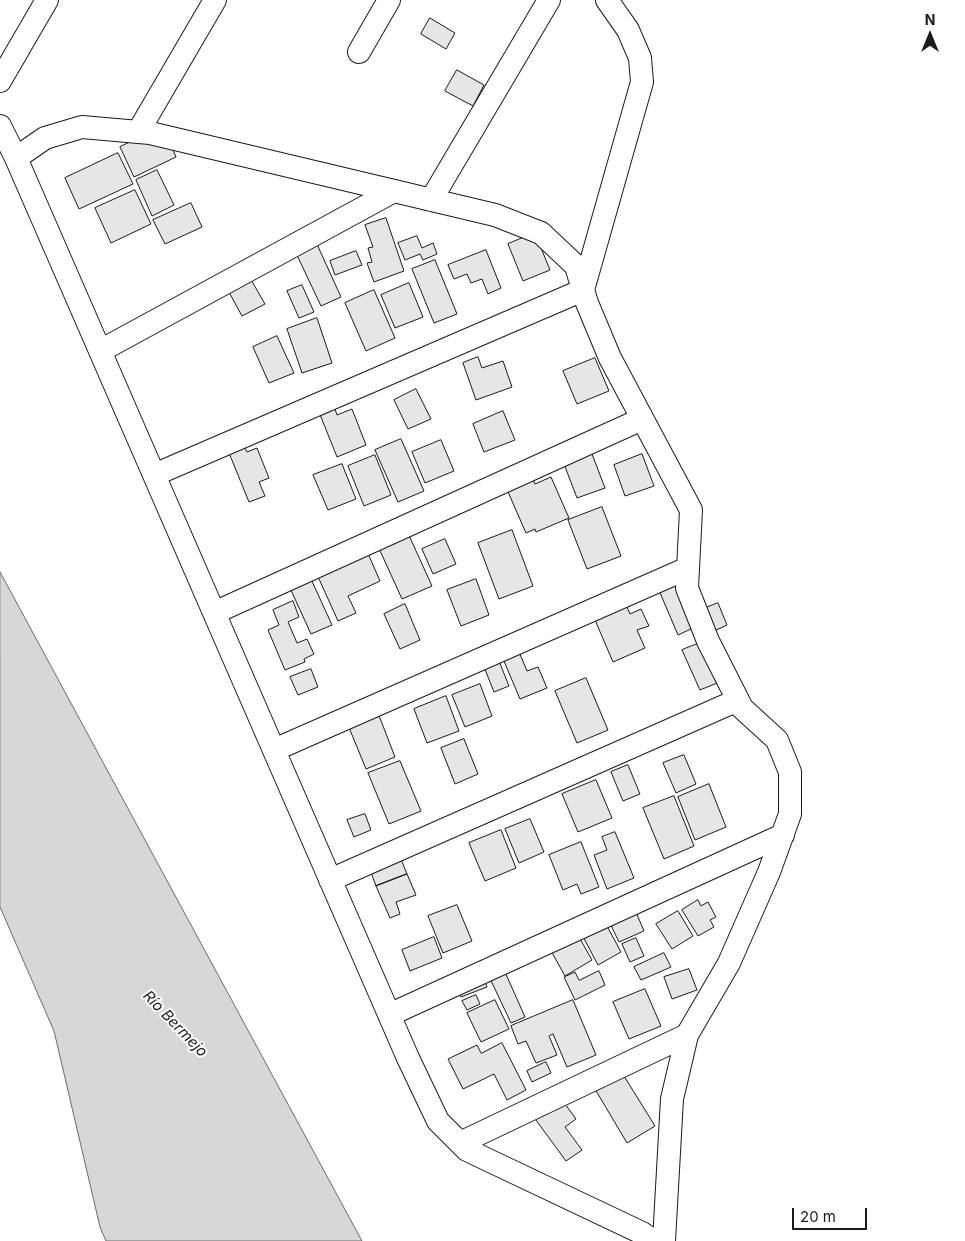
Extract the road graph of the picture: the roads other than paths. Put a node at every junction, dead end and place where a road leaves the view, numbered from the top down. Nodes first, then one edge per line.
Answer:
1 (47, 0) edge
2 (215, 0) edge
3 (390, 0) edge
4 (549, 0) edge
5 (607, 0) edge
6 (360, 52) dead end
7 (0, 81) edge
8 (0, 126) edge
9 (138, 132) junction
10 (16, 158) junction
11 (394, 191) junction
12 (431, 200) junction
13 (583, 290) junction
14 (100, 350) junction
15 (642, 419) junction
16 (154, 475) junction
17 (688, 568) junction
18 (214, 613) junction
19 (738, 700) junction
20 (274, 750) junction
21 (783, 834) junction
22 (330, 880) junction
23 (389, 1015) junction
24 (687, 1035) junction
25 (460, 1143) junction
26 (653, 1241) edge
27 (664, 1241) edge

1 - 7 street
2 - 9 street
3 - 6 street
4 - 12 street
5 - 13 street
8 - 10 street
9 - 10 street
9 - 11 street
10 - 14 street
11 - 12 street
11 - 14 street
12 - 13 street
13 - 15 street
13 - 16 street
14 - 16 street
15 - 17 street
15 - 18 street
16 - 18 street
17 - 19 street
17 - 20 street
18 - 20 street
19 - 21 street
19 - 22 street
20 - 22 street
21 - 23 street
21 - 24 street
22 - 23 street
23 - 25 street
24 - 25 street
24 - 27 street
25 - 26 street

